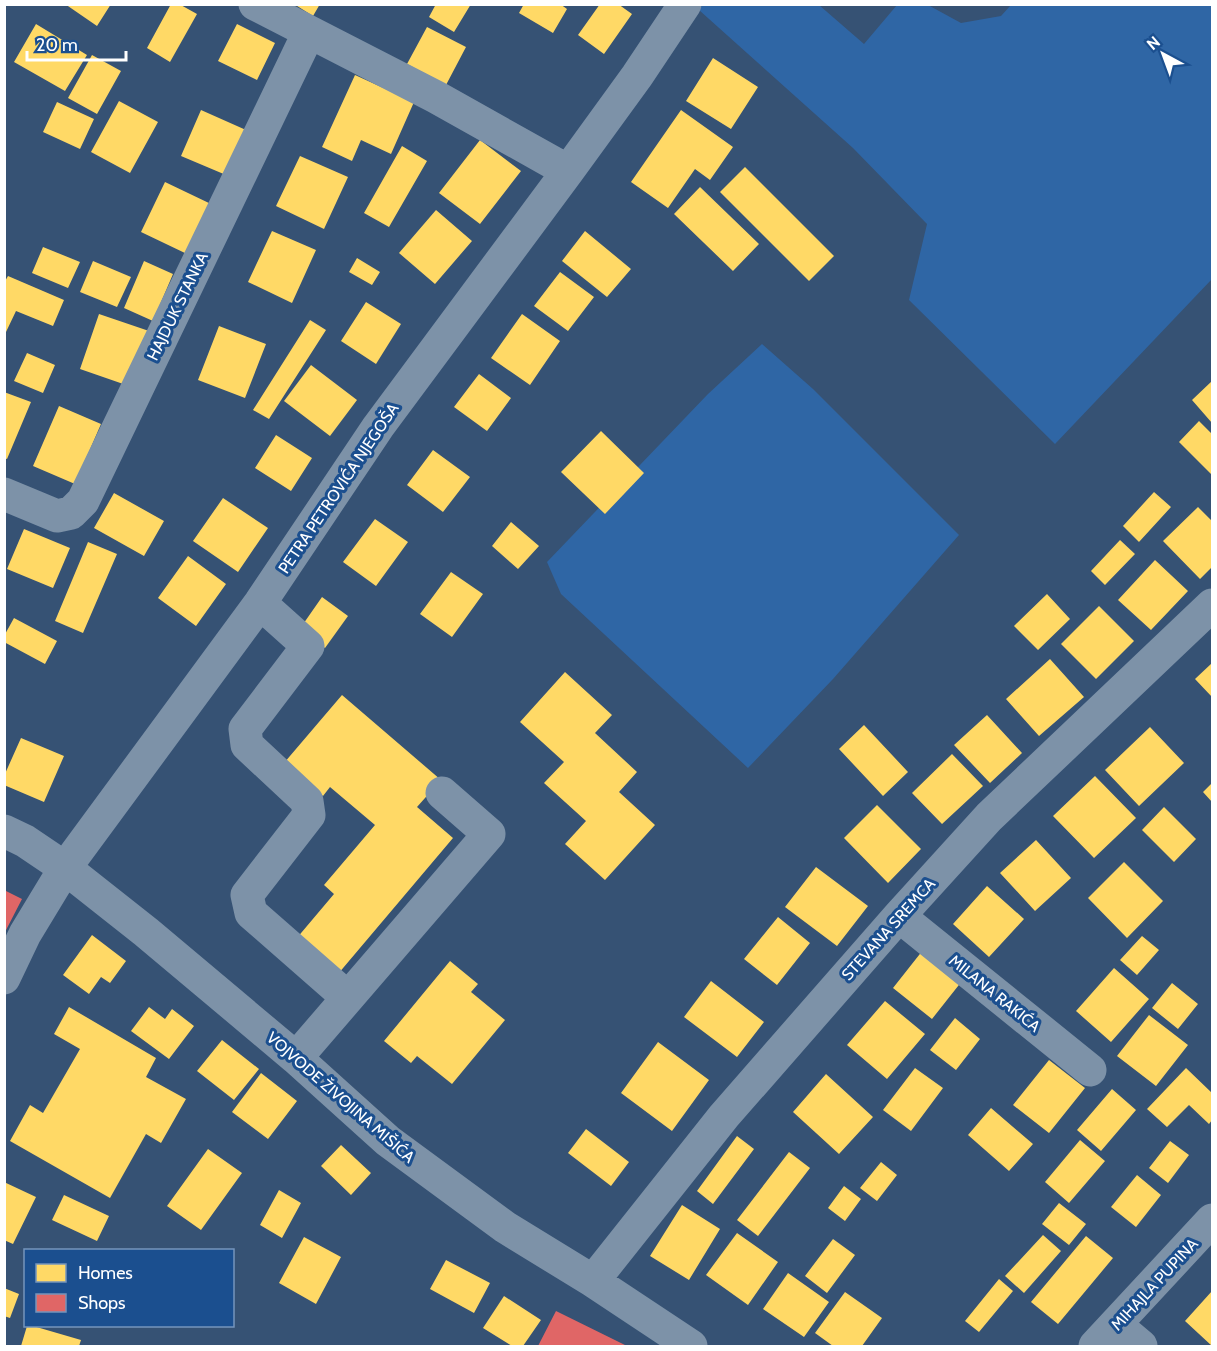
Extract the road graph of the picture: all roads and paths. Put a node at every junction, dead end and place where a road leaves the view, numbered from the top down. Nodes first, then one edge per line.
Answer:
1 (255, 4) edge
2 (685, 4) edge
3 (309, 32) junction
4 (568, 171) junction
5 (4, 494) edge
6 (260, 603) junction
7 (1212, 605) edge
8 (442, 793) dead end
9 (4, 831) edge
10 (65, 868) junction
11 (899, 916) junction
12 (4, 978) edge
13 (347, 997) junction
14 (296, 1058) junction
15 (1090, 1070) dead end
16 (1212, 1220) edge
17 (592, 1281) junction
18 (1106, 1336) edge
19 (691, 1347) edge
20 (1141, 1347) edge

1 - 3 street
2 - 4 street, PETRA PETROVIĆA NJEGOŠA
3 - 4 street
3 - 5 street, HAJDUK STANKA
4 - 6 street, PETRA PETROVIĆA NJEGOŠA
6 - 10 street, PETRA PETROVIĆA NJEGOŠA
6 - 13 street
7 - 11 street, STEVANA SREMCA
8 - 13 street
9 - 10 street, VOJVODE ŽIVOJINA MIŠIĆA
10 - 12 street, PETRA PETROVIĆA NJEGOŠA
10 - 14 street, VOJVODE ŽIVOJINA MIŠIĆA
11 - 15 street, MILANA RAKIĆA
11 - 17 street, STEVANA SREMCA
13 - 14 street
14 - 17 street, VOJVODE ŽIVOJINA MIŠIĆA
16 - 18 street, MIHAJLA PUPINA
17 - 19 street, VOJVODE ŽIVOJINA MIŠIĆA
18 - 20 street

